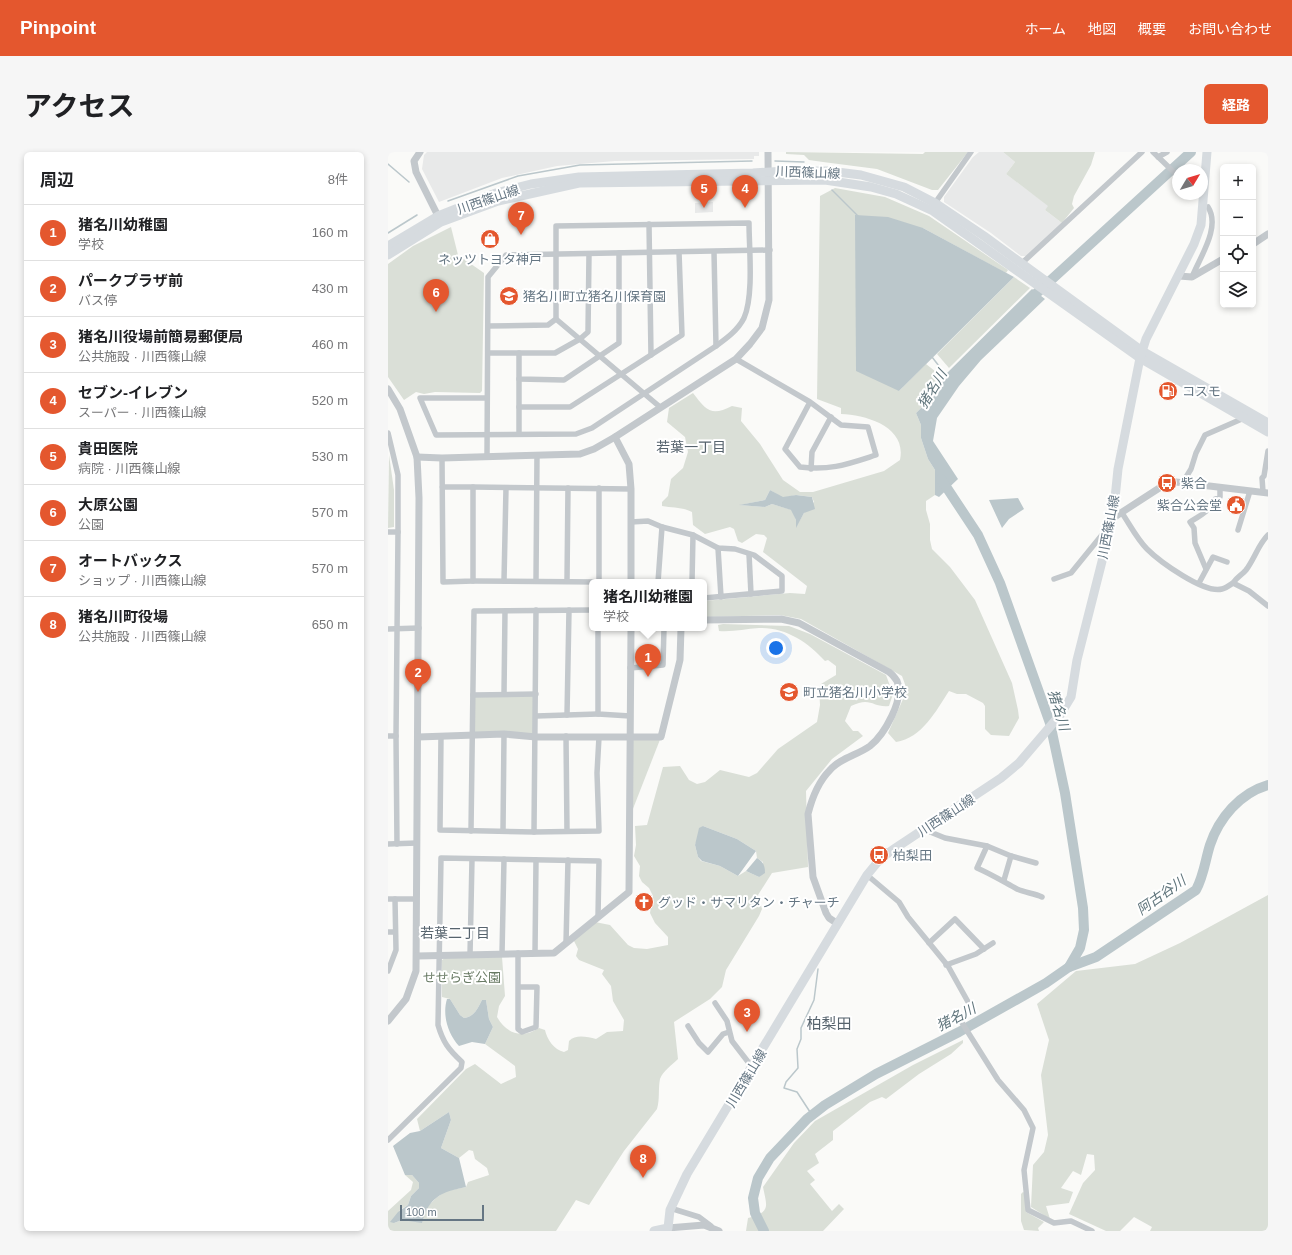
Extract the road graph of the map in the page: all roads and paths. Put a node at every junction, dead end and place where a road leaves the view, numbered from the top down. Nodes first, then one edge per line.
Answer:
1 (420, 152) edge
2 (768, 152) edge
3 (971, 152) edge
4 (1142, 152) edge
5 (1153, 152) edge
6 (1167, 152) edge
7 (1207, 156) edge
8 (1160, 158) junction
9 (1172, 170) edge
10 (769, 176) junction
11 (935, 203) junction
12 (1208, 207) dead end
13 (439, 219) junction
14 (649, 224) junction
15 (1268, 234) edge
16 (1256, 242) edge
17 (388, 246) edge
18 (749, 250) junction
19 (770, 250) junction
20 (679, 252) junction
21 (714, 252) junction
22 (556, 253) junction
23 (619, 253) junction
24 (589, 254) junction
25 (649, 254) junction
26 (388, 255) edge
27 (1220, 261) edge
28 (1022, 263) junction
29 (1179, 276) junction
30 (1034, 277) junction
31 (1192, 277) junction
32 (556, 320) junction
33 (488, 326) junction
34 (580, 339) junction
35 (716, 346) junction
36 (488, 353) junction
37 (519, 353) junction
38 (1141, 354) junction
39 (652, 355) junction
40 (600, 357) junction
41 (736, 358) junction
42 (622, 374) junction
43 (519, 379) junction
44 (388, 389) edge
45 (644, 394) junction
46 (486, 398) junction
47 (810, 402) junction
48 (519, 407) junction
49 (660, 407) junction
50 (831, 417) junction
51 (1245, 418) junction
52 (1268, 423) edge
53 (1268, 432) edge
54 (388, 434) edge
55 (519, 434) junction
56 (487, 435) junction
57 (615, 437) junction
58 (390, 449) edge
59 (1268, 451) edge
60 (487, 456) junction
61 (537, 456) junction
62 (417, 457) junction
63 (442, 458) junction
64 (811, 469) junction
65 (1183, 482) junction
66 (473, 487) junction
67 (1220, 487) junction
68 (442, 488) junction
69 (506, 488) junction
70 (536, 488) junction
71 (568, 488) junction
72 (599, 488) junction
73 (631, 489) junction
74 (1250, 491) junction
75 (1266, 493) edge
76 (1122, 513) junction
77 (1112, 521) junction
78 (631, 522) junction
79 (662, 527) junction
80 (1238, 530) dead end
81 (388, 532) edge
82 (398, 532) junction
83 (693, 534) junction
84 (1268, 535) edge
85 (718, 548) junction
86 (749, 554) junction
87 (1227, 562) dead end
88 (1206, 568) junction
89 (1054, 578) dead end
90 (599, 579) edge
91 (631, 579) edge
92 (658, 579) edge
93 (692, 579) edge
94 (473, 581) junction
95 (504, 581) junction
96 (536, 581) junction
97 (567, 581) junction
98 (589, 582) edge
99 (1199, 583) junction
100 (1233, 583) junction
101 (751, 594) junction
102 (721, 597) junction
103 (707, 598) edge
104 (1268, 606) edge
105 (536, 610) junction
106 (569, 610) junction
107 (589, 610) edge
108 (505, 611) junction
109 (707, 620) edge
110 (419, 628) junction
111 (388, 629) edge
112 (397, 629) junction
113 (598, 631) edge
114 (631, 631) edge
115 (664, 631) edge
116 (681, 631) edge
117 (630, 668) junction
118 (504, 694) junction
119 (536, 694) junction
120 (472, 695) junction
121 (567, 714) junction
122 (598, 714) junction
123 (536, 716) junction
124 (630, 716) junction
125 (504, 734) junction
126 (472, 735) junction
127 (388, 736) edge
128 (396, 736) junction
129 (418, 736) junction
130 (441, 736) junction
131 (566, 736) junction
132 (536, 737) junction
133 (599, 737) junction
134 (630, 737) junction
135 (923, 830) junction
136 (471, 831) junction
137 (503, 831) junction
138 (534, 832) junction
139 (567, 832) junction
140 (417, 843) junction
141 (388, 844) edge
142 (397, 844) junction
143 (986, 846) junction
144 (1011, 856) junction
145 (472, 859) junction
146 (504, 859) junction
147 (536, 860) junction
148 (568, 860) junction
149 (1036, 863) dead end
150 (867, 875) junction
151 (1004, 880) junction
152 (1042, 897) dead end
153 (388, 899) edge
154 (416, 899) junction
155 (395, 900) junction
156 (598, 917) junction
157 (838, 924) junction
158 (388, 932) edge
159 (395, 932) junction
160 (566, 943) junction
161 (928, 943) junction
162 (993, 943) dead end
163 (984, 949) junction
164 (518, 953) junction
165 (535, 953) junction
166 (502, 954) junction
167 (470, 955) junction
168 (417, 956) junction
169 (440, 956) junction
170 (946, 965) junction
171 (388, 971) edge
172 (519, 987) junction
173 (715, 1004) dead end
174 (388, 1021) edge
175 (688, 1026) dead end
176 (729, 1032) junction
177 (752, 1067) junction
178 (388, 1140) edge
179 (670, 1208) junction
180 (711, 1226) junction
181 (668, 1229) edge
182 (654, 1231) edge
183 (720, 1231) edge
184 (1092, 1231) edge

1 - 13 street
2 - 10 street
3 - 11 street
4 - 28 street
5 - 8 street
6 - 8 street
7 - 29 main road, 川西篠山線
8 - 9 street
10 - 11 main road, 川西篠山線
10 - 13 main road, 川西篠山線
10 - 19 street
10 - 30 main road, 川西篠山線
11 - 28 main road, 川西篠山線
12 - 31 street
13 - 17 main road, 川西篠山線
13 - 26 main road, 川西篠山線
14 - 18 street
14 - 22 street
14 - 25 street
15 - 16 street
18 - 19 street
18 - 21 street
18 - 35 street
19 - 41 street
20 - 21 street
20 - 25 street
20 - 39 street
21 - 35 street
22 - 24 street
22 - 32 street
22 - 33 street
23 - 24 street
23 - 25 street
23 - 40 street
24 - 34 street
25 - 39 street
27 - 31 street
28 - 30 main road, 川西篠山線
29 - 31 street
29 - 38 main road, 川西篠山線
30 - 38 main road, 川西篠山線
32 - 33 street
32 - 34 street
33 - 36 street
34 - 37 street
34 - 40 street
35 - 45 street
36 - 37 street
36 - 46 street
37 - 43 street
38 - 51 main road
38 - 52 main road
38 - 77 main road, 川西篠山線
39 - 42 street
40 - 42 street
40 - 43 street
41 - 47 street
41 - 49 street
42 - 45 street
42 - 48 street
43 - 48 street
44 - 62 street
45 - 49 street
45 - 55 street
46 - 56 street
46 - 56 street
47 - 50 street
47 - 64 street
48 - 55 street
49 - 57 street
50 - 64 street
50 - 64 street
51 - 53 main road
51 - 65 street
54 - 58 street
55 - 56 street
56 - 60 street
57 - 61 street
57 - 73 street
58 - 82 street
59 - 75 street
60 - 61 street
60 - 63 street
61 - 70 street
62 - 63 street
62 - 110 street
63 - 68 street
65 - 67 street
65 - 76 street
66 - 68 street
66 - 69 street
66 - 94 street
67 - 74 street
67 - 88 street
68 - 94 street
69 - 70 street
69 - 95 street
70 - 71 street
70 - 96 street
71 - 72 street
71 - 97 street
72 - 73 street
72 - 90 street
73 - 78 street
74 - 75 street
74 - 80 street
76 - 77 street
76 - 99 street
77 - 89 street
77 - 135 main road, 川西篠山線
78 - 79 street
78 - 91 street
79 - 83 street
79 - 92 street
81 - 82 street
82 - 112 street
83 - 85 street
83 - 93 street
84 - 100 street
85 - 86 street
85 - 102 street
86 - 101 street
86 - 101 street
87 - 88 street
88 - 99 street
94 - 95 street
95 - 96 street
96 - 97 street
97 - 98 street
99 - 100 street
100 - 104 street
101 - 102 street
102 - 103 street
105 - 106 street
105 - 108 street
105 - 119 street
106 - 107 street
106 - 121 street
108 - 118 street
108 - 120 street
109 - 157 street
110 - 112 street
110 - 129 street
111 - 112 street
112 - 128 street
113 - 122 street
114 - 117 street
115 - 117 street
116 - 134 street
117 - 124 street
118 - 119 street
118 - 120 street
119 - 123 street
120 - 126 street
121 - 122 street
121 - 123 street
122 - 124 street
123 - 132 street
124 - 134 street
125 - 126 street
125 - 132 street
125 - 137 street
126 - 130 street
126 - 136 street
127 - 128 street
128 - 142 street
129 - 130 street
129 - 140 street
130 - 136 street
131 - 132 street
131 - 133 street
131 - 139 street
132 - 138 street
133 - 134 street
133 - 139 street
134 - 156 street
135 - 143 street
135 - 150 main road, 川西篠山線
136 - 137 street
137 - 138 street
138 - 139 street
140 - 142 street
140 - 154 street
141 - 142 street
143 - 144 street
143 - 151 street
144 - 149 street
144 - 151 street
145 - 146 street
145 - 167 street
145 - 169 street
146 - 147 street
146 - 166 street
147 - 148 street
147 - 165 street
148 - 156 street
148 - 160 street
150 - 157 main road, 川西篠山線
150 - 161 street
151 - 152 street
153 - 155 street
154 - 155 street
154 - 168 street
155 - 159 street
156 - 160 street
157 - 177 main road, 川西篠山線
158 - 159 street
159 - 171 street
160 - 165 street
161 - 163 street
161 - 170 street
162 - 163 street
163 - 170 street
164 - 165 street
164 - 166 street
164 - 172 street
166 - 167 street
167 - 169 street
168 - 169 street
168 - 174 street
169 - 178 street
170 - 184 street
172 - 172 street
173 - 176 street
175 - 176 street
176 - 177 street
177 - 179 main road, 川西篠山線
179 - 180 street
179 - 181 main road, 川西篠山線
180 - 181 street
180 - 183 street
181 - 182 main road

